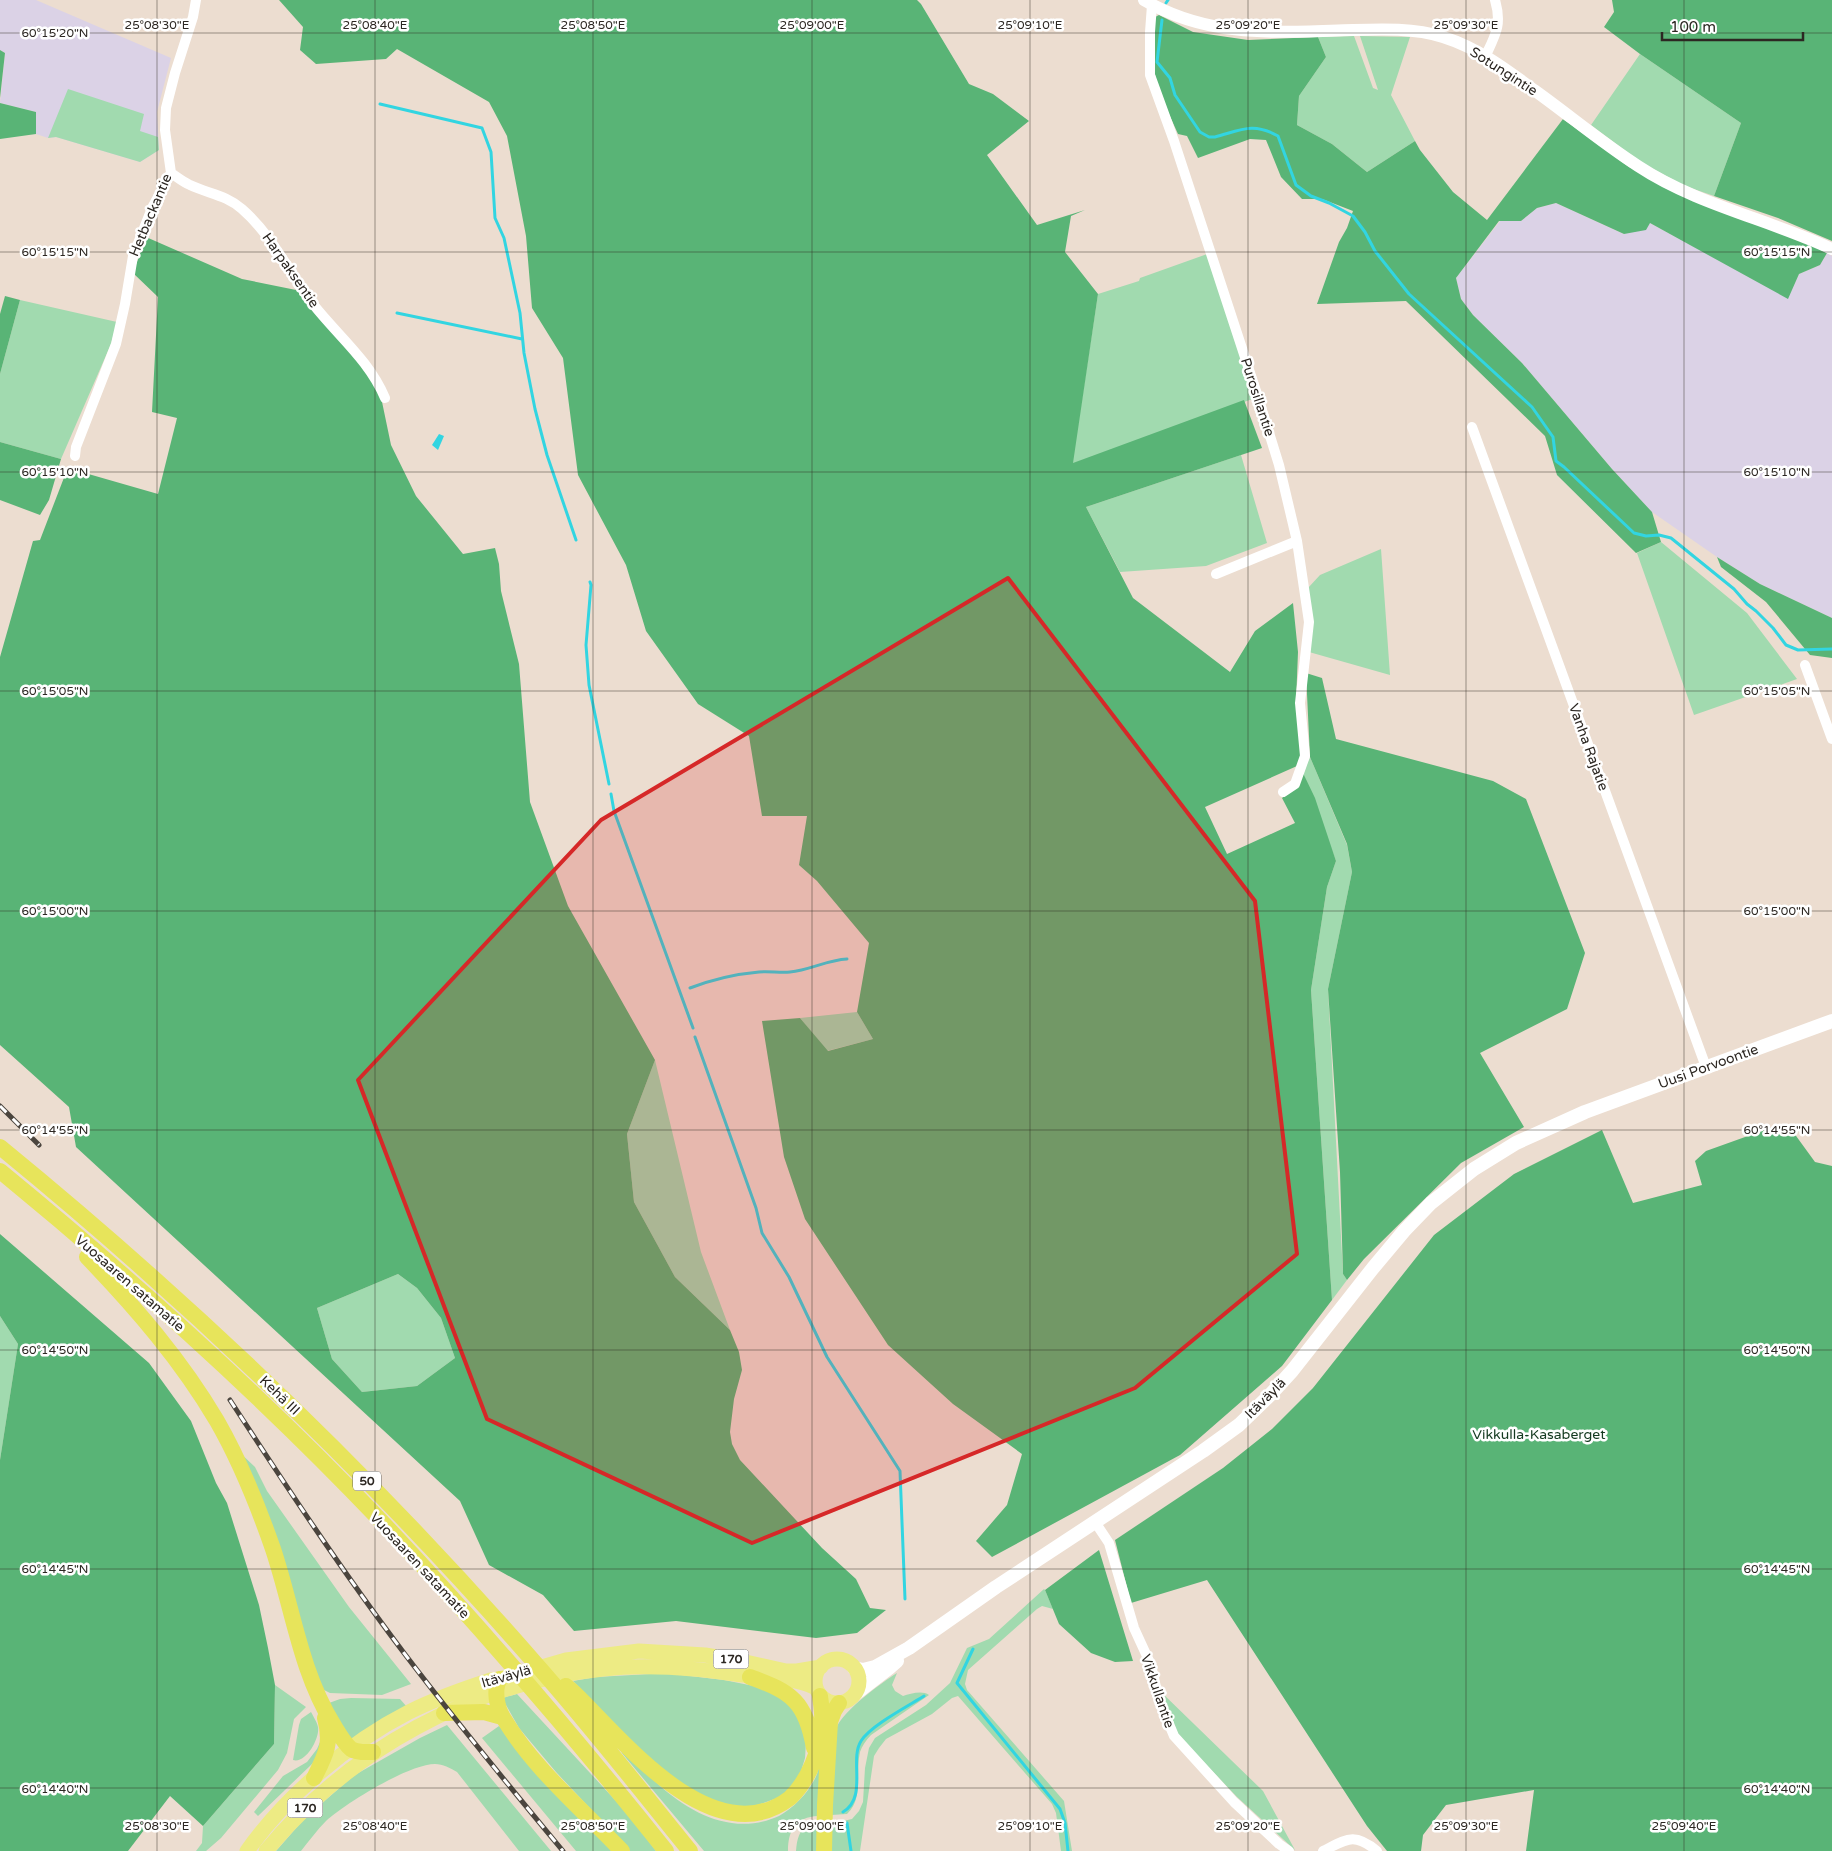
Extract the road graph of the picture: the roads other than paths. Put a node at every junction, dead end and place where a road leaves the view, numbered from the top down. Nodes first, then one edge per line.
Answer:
1 (196, 0) edge
2 (1495, 0) edge
3 (1148, 2) edge
4 (1486, 55) junction
5 (171, 173) junction
6 (1832, 249) edge
7 (385, 398) dead end
8 (1472, 427) dead end
9 (75, 456) dead end
10 (1297, 541) junction
11 (1216, 574) dead end
12 (1805, 665) dead end
13 (1832, 739) edge
14 (1283, 792) dead end
15 (1832, 1021) edge
16 (1706, 1067) junction
17 (1584, 1112) joint
18 (0, 1147) edge
19 (0, 1171) edge
20 (15, 1183) junction
21 (1095, 1522) junction
22 (909, 1648) junction
23 (538, 1666) junction
24 (821, 1667) junction
25 (854, 1668) junction
26 (750, 1677) junction
27 (501, 1687) junction
28 (818, 1692) junction
29 (854, 1694) junction
30 (476, 1700) junction
31 (839, 1703) junction
32 (322, 1706) junction
33 (444, 1713) joint
34 (502, 1717) junction
35 (351, 1749) junction
36 (373, 1752) junction
37 (815, 1752) junction
38 (314, 1778) junction
39 (247, 1851) edge
40 (266, 1851) edge
41 (622, 1851) edge
42 (666, 1851) edge
43 (690, 1851) edge
44 (824, 1851) edge
45 (1290, 1851) edge
46 (1323, 1851) edge
47 (1377, 1851) edge

1 - 5 street, Hetbackantie
2 - 4 street
3 - 4 street, Sotungintie
3 - 10 street, Purosillantie
4 - 6 street, Sotungintie
5 - 7 street, Harpaksentie
5 - 9 street, Hetbackantie
8 - 16 street, Vanha Rajatie
10 - 11 street
10 - 14 street, Purosillantie
12 - 13 street
15 - 16 main road, Uusi Porvoontie
16 - 17 main road, Uusi Porvoontie
17 - 21 main road, Itäväylä
18 - 23 highway, Kehä III / 50
19 - 20 highway
20 - 32 highway
20 - 42 highway, Vuosaaren satamatie
21 - 22 main road, Itäväylä
21 - 45 street, Vikkullantie
22 - 25 main road, Itäväylä
22 - 29 main road, Itäväylä
23 - 37 highway
23 - 43 highway
24 - 25 main road
24 - 27 main road, Itäväylä / 170
24 - 28 main road
25 - 29 main road
26 - 27 main road, Itäväylä / 170
26 - 28 main road, Itäväylä / 170
26 - 37 highway
27 - 30 main road, Itäväylä / 170
27 - 34 highway
28 - 31 main road
28 - 37 highway
29 - 31 main road
30 - 33 highway
30 - 34 highway
30 - 35 main road, Itäväylä / 170
31 - 44 highway
32 - 35 highway
32 - 38 highway
33 - 36 main road, 170
34 - 41 highway
35 - 36 highway
35 - 38 main road, Itäväylä / 170
36 - 40 main road, 170
38 - 39 main road, Itäväylä / 170
46 - 47 street

